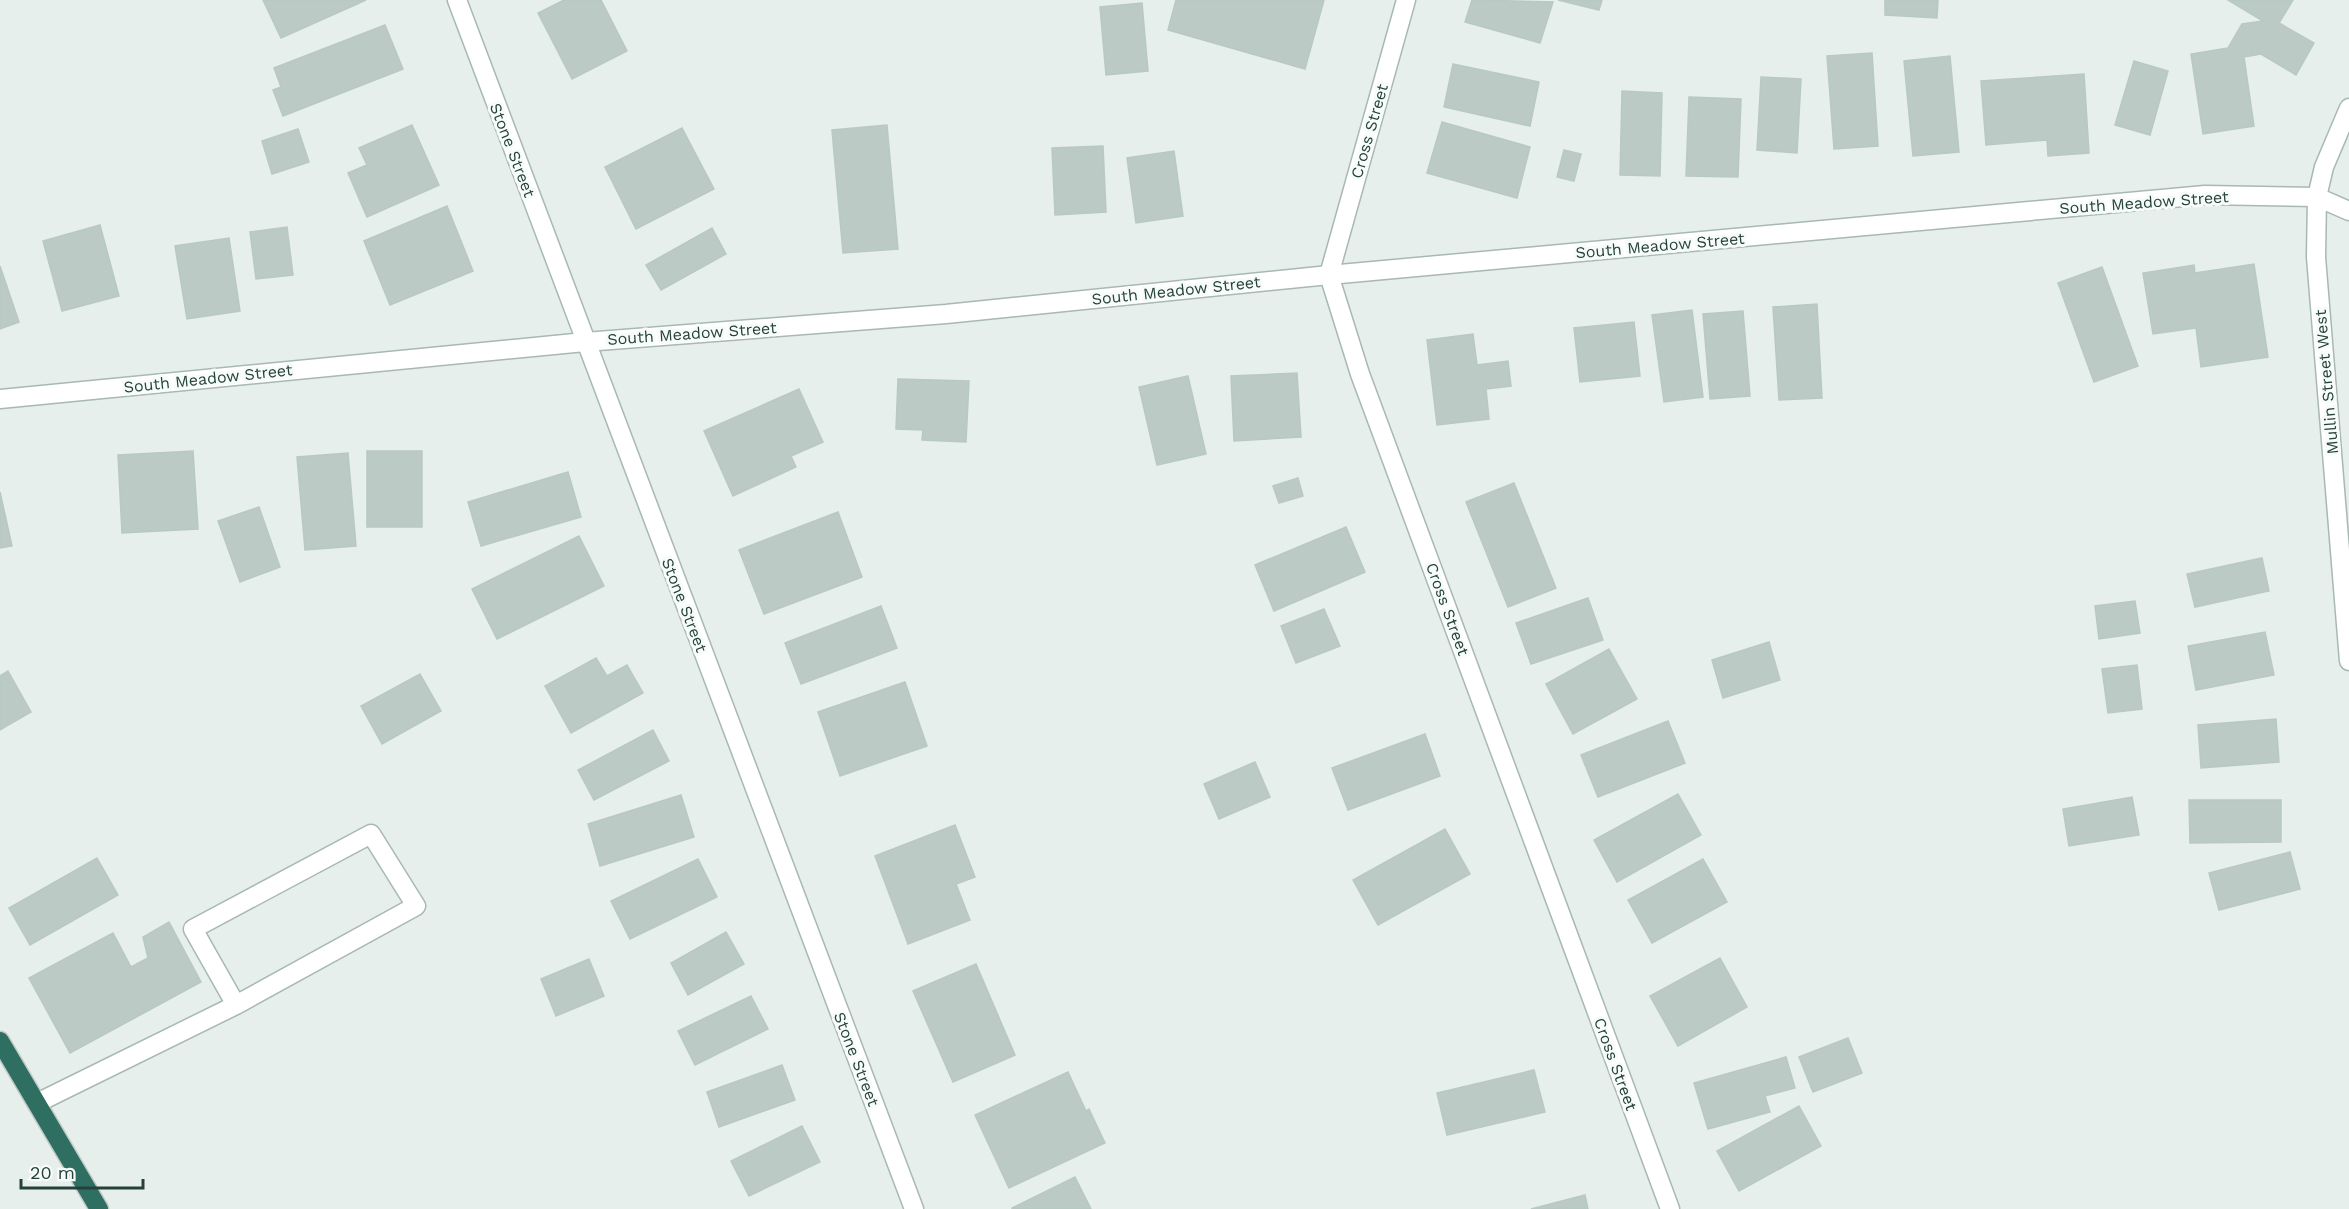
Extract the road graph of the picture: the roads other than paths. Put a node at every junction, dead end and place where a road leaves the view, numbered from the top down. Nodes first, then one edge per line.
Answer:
1 (457, 0) edge
2 (1406, 0) edge
3 (2349, 108) edge
4 (2318, 197) junction
5 (2349, 211) edge
6 (1329, 275) junction
7 (585, 342) junction
8 (0, 399) edge
9 (2349, 661) edge
10 (236, 1005) junction
11 (0, 1041) edge
12 (37, 1103) junction
13 (99, 1209) edge
14 (914, 1209) edge
15 (1670, 1209) edge

1 - 7 street, Stone Street
2 - 6 street, Cross Street
3 - 4 street, Mullin Street West
4 - 5 street, South Meadow Street
4 - 6 street, South Meadow Street
4 - 9 street, Mullin Street West
6 - 7 street, South Meadow Street
6 - 15 street, Cross Street
7 - 8 street, South Meadow Street
7 - 14 street, Stone Street
10 - 10 street
10 - 12 street
11 - 12 highway
12 - 13 highway

